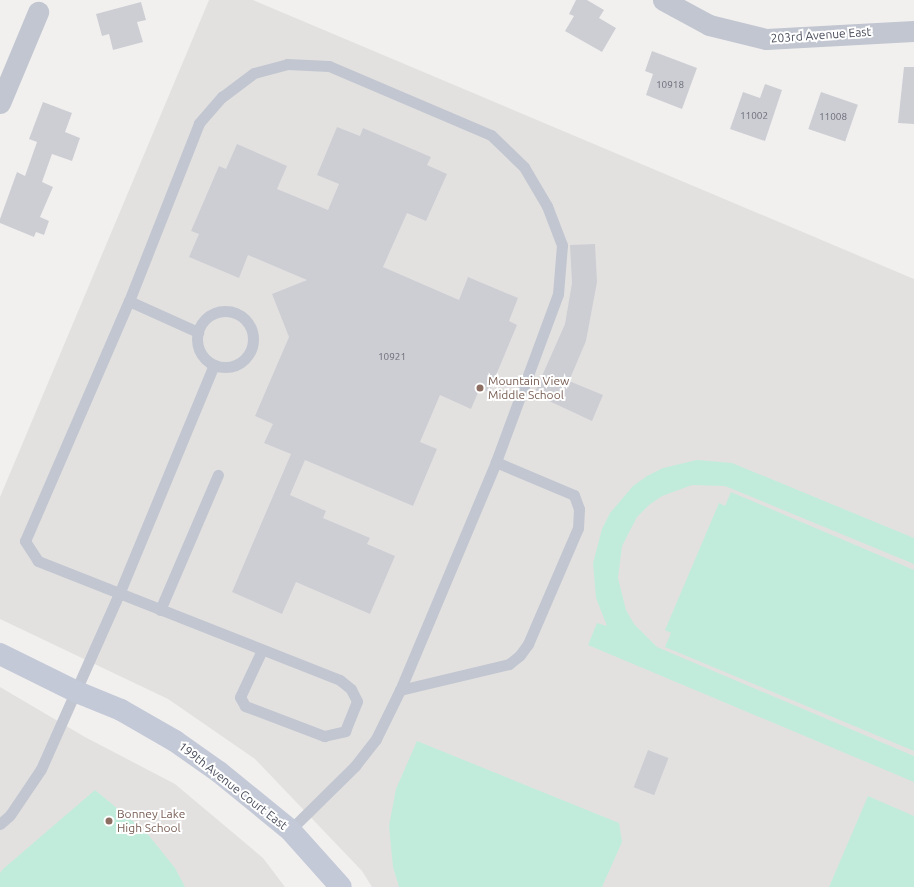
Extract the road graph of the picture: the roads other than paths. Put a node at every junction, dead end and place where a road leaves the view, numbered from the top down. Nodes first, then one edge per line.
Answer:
1 (663, 0) edge
2 (38, 12) dead end
3 (914, 31) edge
4 (0, 103) edge
5 (129, 301) junction
6 (198, 332) junction
7 (214, 365) junction
8 (496, 462) junction
9 (218, 475) dead end
10 (119, 594) junction
11 (160, 610) junction
12 (262, 650) junction
13 (0, 654) edge
14 (400, 690) junction
15 (77, 692) junction
16 (0, 824) edge
17 (290, 830) junction
18 (341, 887) edge

1 - 3 street, 203rd Avenue East
2 - 4 street
5 - 6 lane
5 - 8 lane
5 - 10 lane
6 - 7 lane
6 - 7 lane
7 - 10 lane
8 - 14 lane
8 - 14 lane
9 - 11 lane
10 - 11 lane
10 - 15 lane
11 - 12 lane
12 - 12 lane
13 - 15 main road, 199th Avenue Court East
14 - 17 lane
15 - 16 lane
15 - 17 main road, 199th Avenue Court East
17 - 18 main road, 199th Avenue Court East

